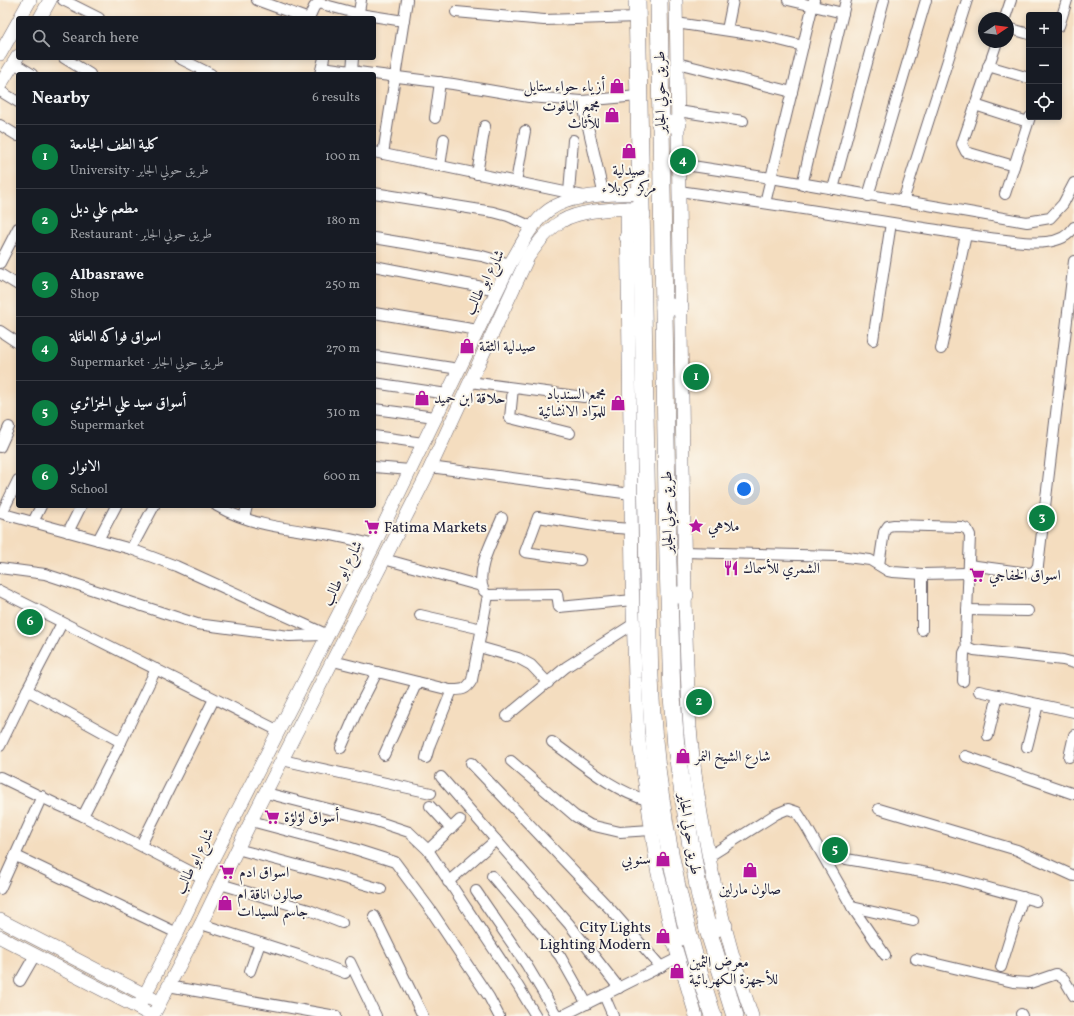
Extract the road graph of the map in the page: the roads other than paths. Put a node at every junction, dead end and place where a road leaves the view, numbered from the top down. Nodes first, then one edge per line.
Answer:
1 (30, 0) edge
2 (50, 0) edge
3 (63, 0) edge
4 (257, 0) edge
5 (362, 0) edge
6 (407, 0) edge
7 (637, 0) edge
8 (659, 0) edge
9 (676, 0) edge
10 (733, 0) edge
11 (788, 0) edge
12 (846, 0) edge
13 (884, 0) edge
14 (926, 0) edge
15 (967, 0) edge
16 (1011, 0) edge
17 (1064, 1) edge
18 (813, 3) edge
19 (456, 12) dead end
20 (843, 12) junction
21 (1007, 12) edge
22 (1062, 12) edge
23 (21, 16) edge
24 (41, 16) edge
25 (95, 16) edge
26 (301, 16) edge
27 (308, 16) edge
28 (359, 16) edge
29 (376, 18) edge
30 (638, 18) junction
31 (404, 21) junction
32 (676, 23) junction
33 (16, 25) edge
34 (727, 30) junction
35 (1014, 30) edge
36 (1026, 33) edge
37 (2, 46) edge
38 (803, 46) junction
39 (994, 48) edge
40 (16, 59) edge
41 (17, 60) edge
42 (67, 60) edge
43 (183, 60) edge
44 (353, 60) edge
45 (677, 63) junction
46 (322, 66) edge
47 (988, 66) junction
48 (352, 71) junction
49 (30, 72) edge
50 (87, 72) edge
51 (207, 72) edge
52 (359, 72) edge
53 (376, 74) edge
54 (395, 77) junction
55 (1026, 77) edge
56 (440, 82) junction
57 (0, 84) edge
58 (0, 91) edge
59 (792, 92) junction
60 (638, 96) junction
61 (16, 101) edge
62 (582, 101) junction
63 (975, 105) junction
64 (435, 118) dead end
65 (678, 118) junction
66 (1026, 118) edge
67 (1029, 120) edge
68 (743, 121) dead end
69 (660, 124) junction
70 (0, 125) edge
71 (485, 126) dead end
72 (525, 132) dead end
73 (16, 135) edge
74 (444, 139) dead end
75 (573, 140) dead end
76 (379, 153) edge
77 (679, 164) junction
78 (440, 166) junction
79 (1014, 166) junction
80 (477, 174) junction
81 (771, 178) junction
82 (516, 182) junction
83 (1074, 183) edge
84 (802, 185) junction
85 (833, 189) junction
86 (679, 191) junction
87 (376, 193) edge
88 (568, 193) junction
89 (1005, 194) dead end
90 (608, 195) junction
91 (868, 196) junction
92 (590, 197) junction
93 (903, 201) junction
94 (765, 203) junction
95 (638, 206) junction
96 (612, 210) junction
97 (891, 223) junction
98 (532, 227) junction
99 (1073, 231) edge
100 (16, 232) edge
101 (966, 235) junction
102 (628, 237) joint
103 (376, 238) edge
104 (1074, 261) edge
105 (0, 263) edge
106 (510, 264) junction
107 (376, 266) edge
108 (0, 274) edge
109 (16, 284) edge
110 (498, 290) junction
111 (672, 307) junction
112 (376, 313) edge
113 (478, 330) junction
114 (0, 331) edge
115 (873, 340) dead end
116 (16, 342) edge
117 (941, 349) dead end
118 (376, 356) edge
119 (459, 369) junction
120 (470, 382) junction
121 (376, 383) edge
122 (512, 388) junction
123 (447, 394) junction
124 (584, 397) dead end
125 (376, 409) edge
126 (435, 417) junction
127 (9, 428) dead end
128 (570, 433) dead end
129 (376, 436) edge
130 (423, 442) junction
131 (0, 447) edge
132 (376, 467) edge
133 (430, 467) junction
134 (410, 470) junction
135 (16, 484) edge
136 (639, 495) junction
137 (40, 508) edge
138 (80, 508) edge
139 (115, 508) edge
140 (153, 508) edge
141 (221, 508) edge
142 (246, 508) edge
143 (1, 513) edge
144 (244, 518) junction
145 (502, 518) dead end
146 (33, 522) junction
147 (632, 529) junction
148 (68, 532) junction
149 (98, 540) junction
150 (374, 546) junction
151 (131, 549) junction
152 (684, 552) junction
153 (384, 559) junction
154 (580, 560) dead end
155 (879, 565) junction
156 (0, 568) edge
157 (968, 569) junction
158 (922, 574) junction
159 (481, 586) junction
160 (0, 591) edge
161 (350, 592) junction
162 (488, 595) junction
163 (677, 595) junction
164 (364, 598) junction
165 (633, 600) junction
166 (967, 610) junction
167 (1028, 611) dead end
168 (420, 615) dead end
169 (62, 623) junction
170 (635, 623) junction
171 (482, 629) junction
172 (922, 630) dead end
173 (328, 635) junction
174 (479, 647) junction
175 (967, 647) junction
176 (333, 661) junction
177 (1074, 663) edge
178 (156, 669) junction
179 (377, 672) junction
180 (963, 681) dead end
181 (417, 682) junction
182 (548, 683) junction
183 (27, 690) junction
184 (452, 690) junction
185 (979, 690) dead end
186 (998, 695) junction
187 (214, 698) junction
188 (1038, 704) junction
189 (1074, 712) edge
190 (507, 716) dead end
191 (279, 731) junction
192 (1074, 735) edge
193 (988, 736) dead end
194 (121, 742) junction
195 (552, 742) dead end
196 (0, 746) edge
197 (1027, 747) dead end
198 (341, 748) dead end
199 (384, 755) dead end
200 (965, 756) dead end
201 (1069, 757) dead end
202 (426, 758) dead end
203 (282, 760) junction
204 (511, 761) dead end
205 (471, 763) dead end
206 (0, 777) edge
207 (441, 777) dead end
208 (266, 793) junction
209 (431, 793) dead end
210 (1074, 794) edge
211 (42, 796) junction
212 (683, 796) junction
213 (654, 799) junction
214 (430, 806) dead end
215 (879, 809) dead end
216 (83, 816) junction
217 (460, 820) dead end
218 (251, 821) junction
219 (451, 829) junction
220 (651, 830) junction
221 (496, 840) junction
222 (690, 840) junction
223 (668, 842) junction
224 (142, 845) junction
225 (237, 850) junction
226 (428, 850) junction
227 (823, 855) junction
228 (16, 856) junction
229 (708, 857) junction
230 (492, 876) dead end
231 (1074, 876) edge
232 (203, 878) junction
233 (448, 882) junction
234 (220, 884) junction
235 (0, 889) edge
236 (381, 889) dead end
237 (476, 891) dead end
238 (1023, 897) junction
239 (1036, 901) dead end
240 (852, 907) junction
241 (374, 916) dead end
242 (0, 920) edge
243 (913, 921) dead end
244 (342, 923) dead end
245 (201, 924) junction
246 (716, 928) junction
247 (177, 933) junction
248 (680, 937) junction
249 (0, 938) edge
250 (260, 943) junction
251 (885, 955) dead end
252 (35, 956) junction
253 (72, 957) junction
254 (678, 958) junction
255 (916, 959) dead end
256 (350, 962) dead end
257 (661, 967) junction
258 (1000, 967) dead end
259 (65, 971) junction
260 (250, 971) dead end
261 (345, 973) dead end
262 (20, 981) dead end
263 (168, 986) junction
264 (619, 988) junction
265 (146, 995) junction
266 (604, 995) junction
267 (1074, 996) edge
268 (160, 1002) junction
269 (587, 1004) junction
270 (144, 1013) edge
271 (336, 1016) edge
272 (376, 1016) edge
273 (424, 1016) edge
274 (499, 1016) edge
275 (536, 1016) edge
276 (562, 1016) edge
277 (613, 1016) edge
278 (696, 1016) edge
279 (713, 1016) edge
280 (736, 1016) edge
281 (752, 1016) edge

1 - 23 street
2 - 24 street
3 - 25 street
4 - 26 street
5 - 28 street
6 - 31 street
7 - 30 highway, طريق حولي الجاير
8 - 69 highway, طريق حولي الجاير
9 - 32 street
10 - 34 street
11 - 18 street
12 - 20 street
13 - 85 street
14 - 91 street
15 - 93 street
16 - 21 street
17 - 22 street
18 - 20 street
18 - 38 street
19 - 30 street
20 - 84 street
27 - 28 street
29 - 31 street
30 - 60 highway, طريق حولي الجاير
31 - 54 street
32 - 34 street
32 - 45 street
33 - 37 street
34 - 38 street
35 - 36 street
38 - 59 street
39 - 47 street
40 - 57 street
41 - 49 street
42 - 50 street
43 - 51 street
44 - 48 street
45 - 59 street
45 - 65 street
46 - 48 street
47 - 55 street
47 - 63 street
48 - 52 street
53 - 54 street
54 - 56 street
54 - 76 street
56 - 62 street
56 - 64 street
58 - 61 street
59 - 81 street
60 - 62 street
60 - 95 highway, طريق حولي الجاير
62 - 90 street
63 - 66 street
63 - 79 street
65 - 68 street
65 - 69 highway
65 - 77 street
67 - 79 street
69 - 111 highway, طريق حولي الجاير
70 - 73 street
71 - 80 street
72 - 82 street
74 - 78 street
75 - 88 street
76 - 78 street
77 - 81 street
77 - 86 street
78 - 80 street
79 - 89 street
80 - 82 street
81 - 84 street
81 - 94 street
82 - 88 street
83 - 93 street
84 - 85 street
85 - 91 street
86 - 94 street
86 - 111 street
87 - 98 street
88 - 92 street
90 - 92 street, شارع ابو طالب
90 - 95 street, شارع ابو طالب
90 - 96 street
91 - 93 street
92 - 98 street, شارع ابو طالب
94 - 97 street
95 - 96 street, شارع ابو طالب
95 - 102 highway
95 - 136 highway, طريق حولي الجاير
96 - 120 street, شارع ابو طالب
97 - 101 street
97 - 115 street
98 - 106 street, شارع ابو طالب
99 - 101 street
100 - 105 street
101 - 117 street
102 - 136 street
103 - 106 street
104 - 157 street
106 - 110 street, شارع ابو طالب
107 - 110 street
108 - 109 street
110 - 113 street, شارع ابو طالب
111 - 152 street
111 - 163 highway, طريق حولي الجاير
112 - 113 street
113 - 119 street, شارع ابو طالب
114 - 116 street
118 - 119 street
119 - 123 street, شارع ابو طالب
120 - 122 street
120 - 133 street, شارع ابو طالب
121 - 123 street
122 - 124 street
122 - 128 street
123 - 126 street, شارع ابو طالب
125 - 126 street
126 - 130 street, شارع ابو طالب
127 - 131 street
129 - 130 street
130 - 134 street, شارع ابو طالب
132 - 134 street
133 - 136 street
133 - 153 street, شارع ابو طالب
134 - 150 street, شارع ابو طالب
135 - 143 street
136 - 147 street
136 - 213 highway, طريق حولي الجاير
137 - 146 street
138 - 148 street
139 - 149 street
140 - 151 street
141 - 144 street
142 - 144 street
143 - 146 street
144 - 150 street
145 - 159 street
146 - 148 street
147 - 154 street
147 - 165 street
148 - 149 street
149 - 151 street
150 - 161 street, شارع ابو طالب
151 - 173 street
152 - 155 street
152 - 163 street
153 - 159 street
153 - 164 street, شارع ابو طالب
155 - 157 street
155 - 158 street
156 - 173 street
157 - 158 street
157 - 166 street
158 - 172 street
159 - 162 street
160 - 169 street
161 - 164 street
161 - 173 street, شارع ابو طالب
162 - 165 street
162 - 171 street
163 - 212 highway, طريق حولي الجاير
163 - 229 street
164 - 176 street, شارع ابو طالب
165 - 170 street
166 - 167 street
166 - 175 street
168 - 171 street
169 - 178 street
169 - 183 street
170 - 182 street
170 - 213 street
171 - 174 street
173 - 191 street, شارع ابو طالب
174 - 182 street
174 - 184 street
175 - 177 street
175 - 180 street
176 - 179 street
176 - 203 street, شارع ابو طالب
178 - 187 street
178 - 194 street
179 - 181 street
179 - 198 street
181 - 184 street
181 - 199 street
182 - 190 street
183 - 194 street
183 - 196 street
184 - 202 street
185 - 186 street
186 - 188 street
186 - 193 street
187 - 191 street
187 - 224 street
188 - 189 street
188 - 197 street
191 - 232 street, شارع ابو طالب
192 - 201 street
194 - 216 street
195 - 213 street
200 - 210 street
203 - 208 street, شارع ابو طالب
203 - 209 street
204 - 220 street
205 - 257 street
206 - 211 street
207 - 221 street
208 - 218 street, شارع ابو طالب
208 - 226 street
211 - 216 street
211 - 228 street
212 - 213 highway
212 - 222 highway, طريق حولي الجاير
213 - 220 street
213 - 223 highway, طريق حولي الجاير
214 - 219 street
215 - 231 street
216 - 224 street
217 - 219 street
218 - 225 street, شارع ابو طالب
218 - 274 street
219 - 226 street
220 - 248 street
221 - 233 street
221 - 264 street
222 - 223 highway
222 - 246 highway, طريق حولي الجاير
223 - 248 highway, طريق حولي الجاير
224 - 232 street
225 - 234 street, شارع ابو طالب
225 - 236 street
226 - 233 street
227 - 229 street
227 - 238 street
227 - 240 street
228 - 235 street
228 - 247 street
229 - 246 street
230 - 269 street
232 - 247 street, شارع ابو طالب
233 - 275 street
234 - 244 street
234 - 245 street, شارع ابو طالب
237 - 276 street
238 - 239 street
238 - 258 street
240 - 243 street
240 - 251 street
241 - 273 street
242 - 253 street
245 - 250 street
245 - 263 street, شارع ابو طالب
246 - 280 highway, طريق حولي الجاير
246 - 281 street
247 - 265 street, شارع ابو طالب
248 - 254 street
248 - 279 highway, طريق حولي الجاير
249 - 252 street
250 - 260 street
250 - 261 street
252 - 259 street
252 - 262 street
253 - 259 street
253 - 265 street
254 - 257 street
254 - 278 street
255 - 267 street
256 - 272 street
257 - 264 street
259 - 270 street
263 - 268 street, شارع ابو طالب
263 - 271 street
264 - 266 street
265 - 268 street
265 - 270 street, شارع ابو طالب
266 - 269 street
266 - 277 street
268 - 270 street, شارع ابو طالب
269 - 276 street

